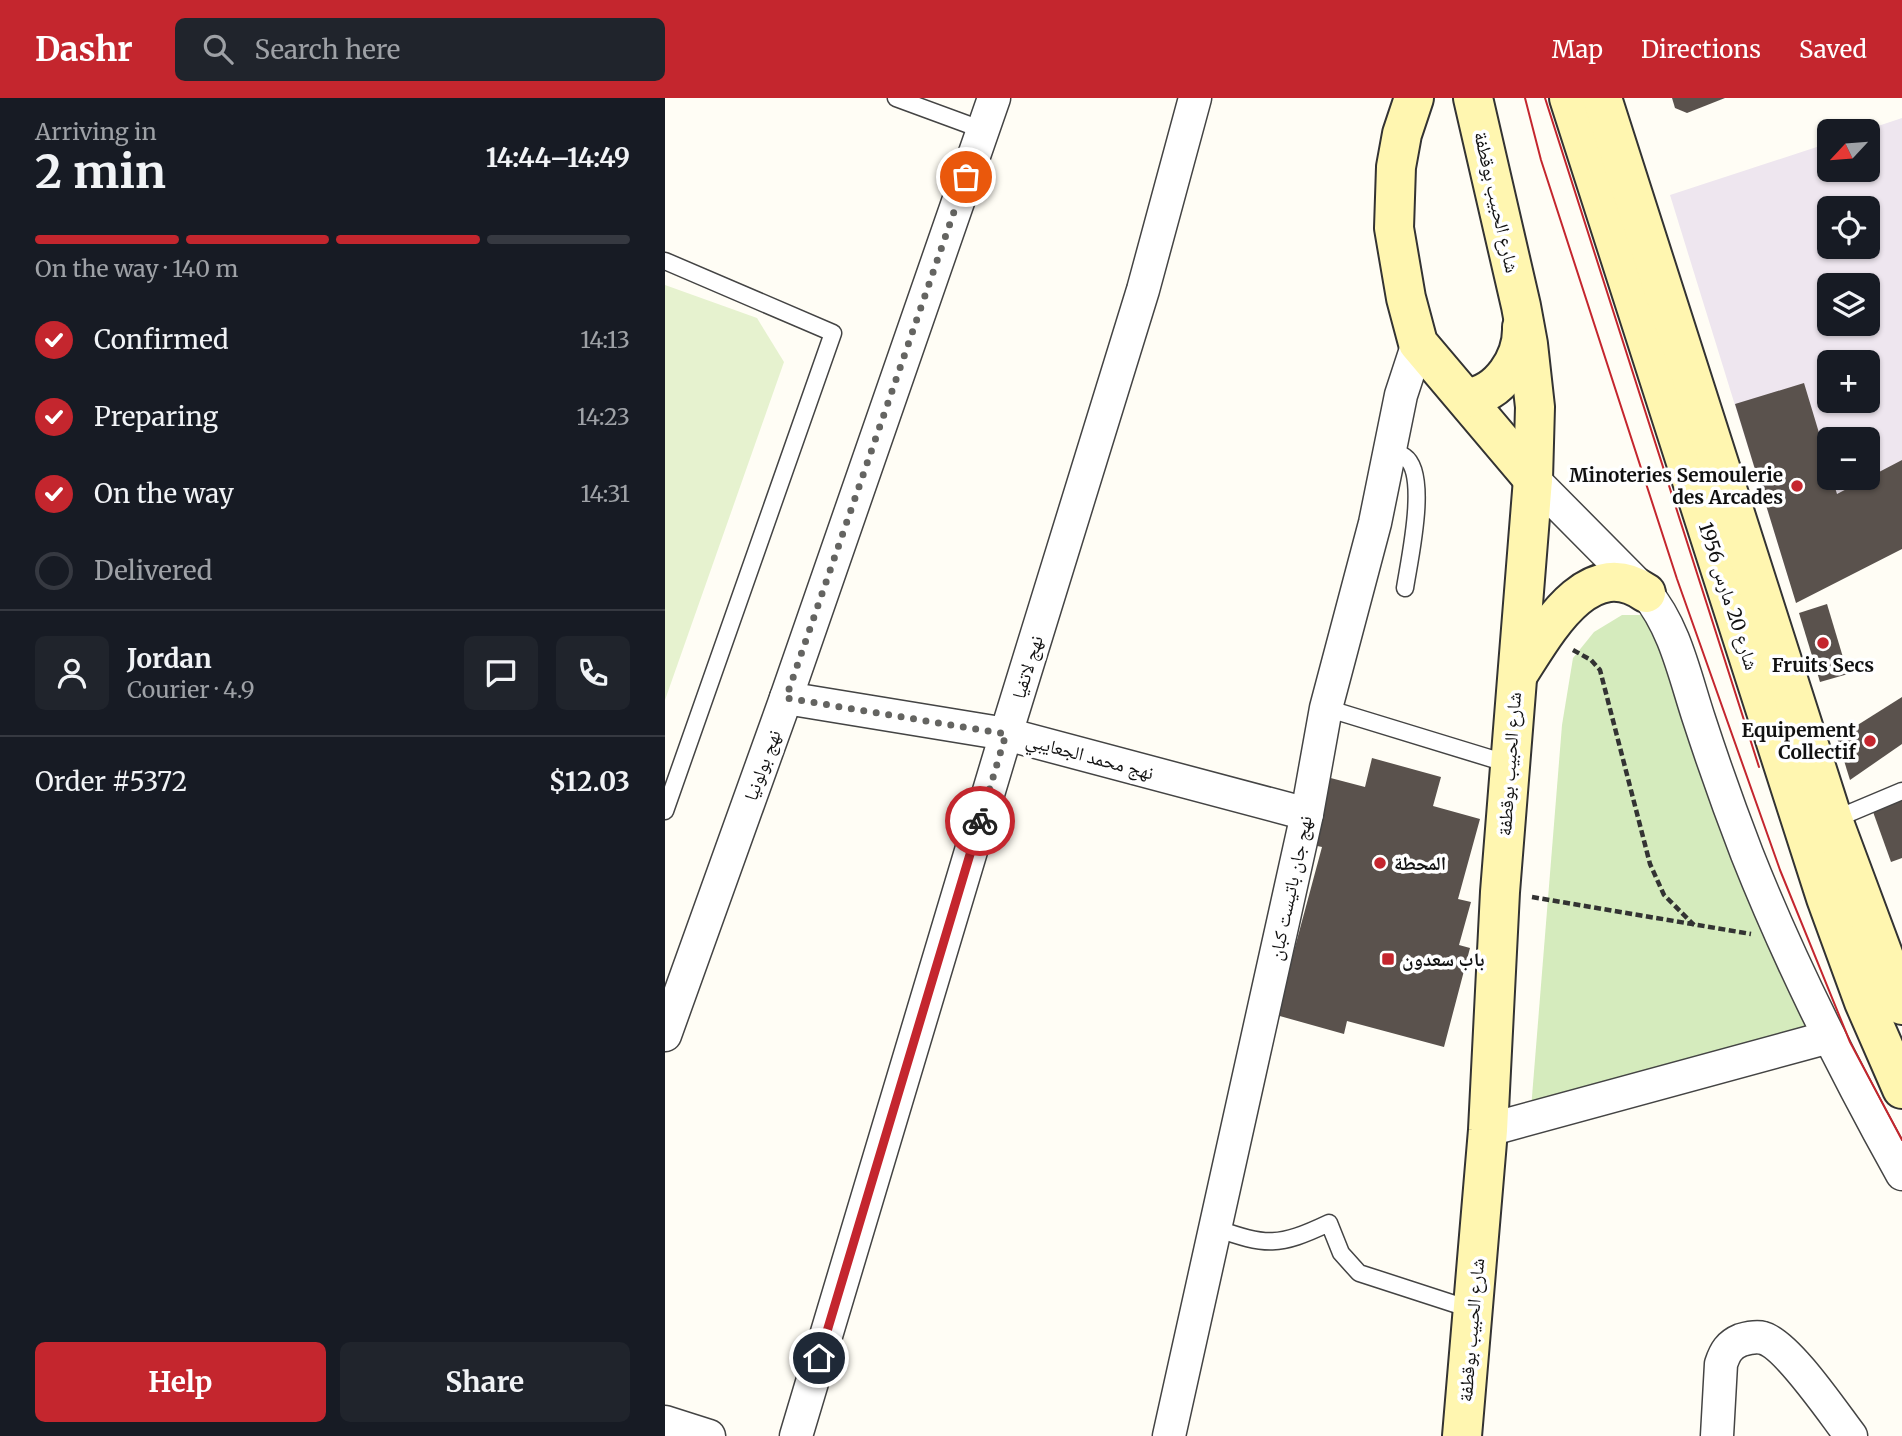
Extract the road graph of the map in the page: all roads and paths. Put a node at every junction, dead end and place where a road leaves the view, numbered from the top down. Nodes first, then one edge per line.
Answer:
1 (896, 98) edge
2 (994, 98) edge
3 (1195, 98) edge
4 (1390, 98) edge
5 (1414, 98) edge
6 (1472, 98) edge
7 (1569, 98) edge
8 (1602, 98) edge
9 (983, 130) junction
10 (1396, 167) junction
11 (665, 261) edge
12 (1521, 306) junction
13 (1418, 343) junction
14 (1469, 402) junction
15 (1390, 450) junction
16 (1533, 479) junction
17 (1405, 588) dead end
18 (1646, 593) junction
19 (1544, 634) junction
20 (1515, 696) junction
21 (786, 698) junction
22 (1326, 708) junction
23 (1006, 734) junction
24 (1509, 764) junction
25 (1902, 790) edge
26 (665, 811) edge
27 (1307, 814) junction
28 (1833, 820) junction
29 (1500, 892) junction
30 (1693, 925) junction
31 (1782, 939) junction
32 (1901, 1002) edge
33 (665, 1035) edge
34 (1829, 1037) junction
35 (1901, 1085) edge
36 (1488, 1130) junction
37 (1902, 1174) edge
38 (1215, 1228) junction
39 (1473, 1310) junction
40 (665, 1422) edge
41 (709, 1436) edge
42 (796, 1436) edge
43 (1169, 1436) edge
44 (1462, 1436) edge
45 (1717, 1436) edge
46 (1851, 1436) edge

1 - 9 lane
2 - 9 street, نهج بولونيا
3 - 23 street, نهج لاتفيا
4 - 10 main road
5 - 10 main road
6 - 12 main road, شارع الحبيب بوقطفة
7 - 35 main road, شارع 20 مارس 1956
8 - 28 main road, شارع 20 مارس 1956
9 - 21 street, نهج بولونيا
10 - 13 main road
11 - 26 lane
12 - 14 main road
12 - 16 main road, شارع الحبيب بوقطفة
13 - 14 main road
13 - 15 street, نهج جان باتيست كبان
14 - 16 main road
14 - 20 main road
15 - 17 lane
15 - 22 street, نهج جان باتيست كبان
16 - 18 street
16 - 20 main road, شارع الحبيب بوقطفة
18 - 19 main road
18 - 31 street
19 - 20 main road
19 - 30 path
20 - 24 main road, شارع الحبيب بوقطفة
21 - 23 street, نهج محمد الجعايبي
21 - 33 street, نهج بولونيا
22 - 24 lane
22 - 27 street, نهج جان باتيست كبان
23 - 27 street, نهج محمد الجعايبي
23 - 42 street, نهج لاتفيا
24 - 29 main road, شارع الحبيب بوقطفة
25 - 28 lane
27 - 38 street, نهج جان باتيست كبان
28 - 32 main road, شارع 20 مارس 1956
29 - 30 path
29 - 36 main road, شارع الحبيب بوقطفة
30 - 31 path
31 - 34 street
34 - 36 street
34 - 37 street
36 - 39 main road, شارع الحبيب بوقطفة
38 - 39 lane
38 - 43 street, نهج جان باتيست كبان
39 - 44 main road, شارع الحبيب بوقطفة
40 - 41 street
45 - 46 street

